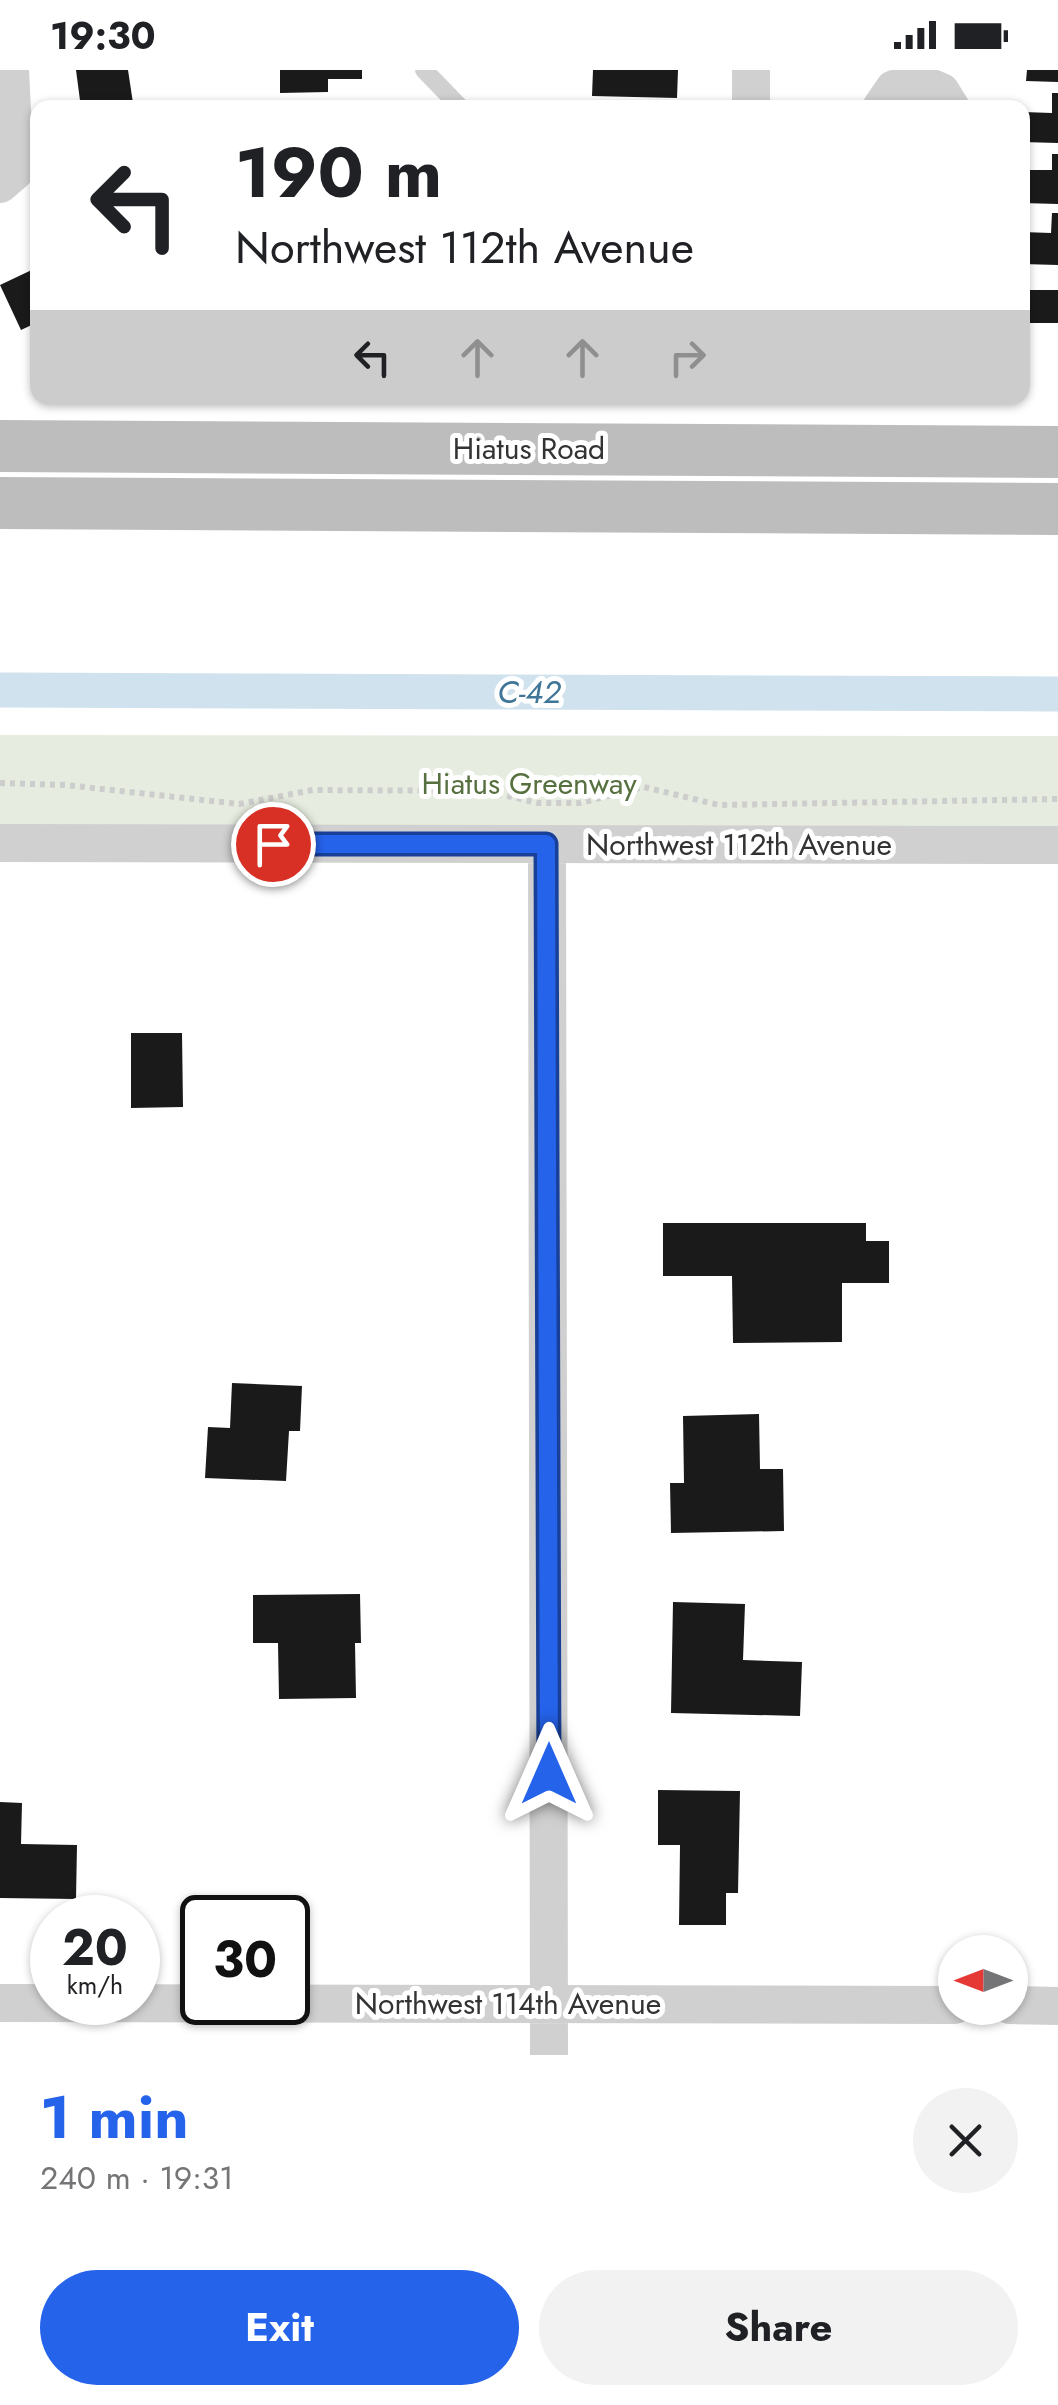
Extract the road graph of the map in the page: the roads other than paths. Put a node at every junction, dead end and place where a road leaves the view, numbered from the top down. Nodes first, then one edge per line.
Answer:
1 (10, 70) edge
2 (424, 70) edge
3 (751, 70) edge
4 (453, 100) edge
5 (751, 100) edge
6 (886, 100) edge
7 (946, 100) edge
8 (8, 178) edge
9 (0, 446) edge
10 (1058, 452) edge
11 (0, 503) edge
12 (1058, 509) edge
13 (0, 844) edge
14 (546, 844) junction
15 (1058, 845) edge
16 (0, 2003) edge
17 (549, 2004) junction
18 (938, 2005) edge
19 (1028, 2006) edge
20 (1058, 2006) edge
21 (550, 2055) edge

1 - 8 street
2 - 4 lane
3 - 5 street
6 - 7 street
9 - 10 main road, Hiatus Road
11 - 12 main road, Hiatus Road
13 - 14 street, Northwest 112th Avenue
14 - 15 street, Northwest 112th Avenue
14 - 17 street
16 - 17 street, Northwest 114th Avenue
17 - 18 street, Northwest 114th Avenue
17 - 21 street
19 - 20 street

